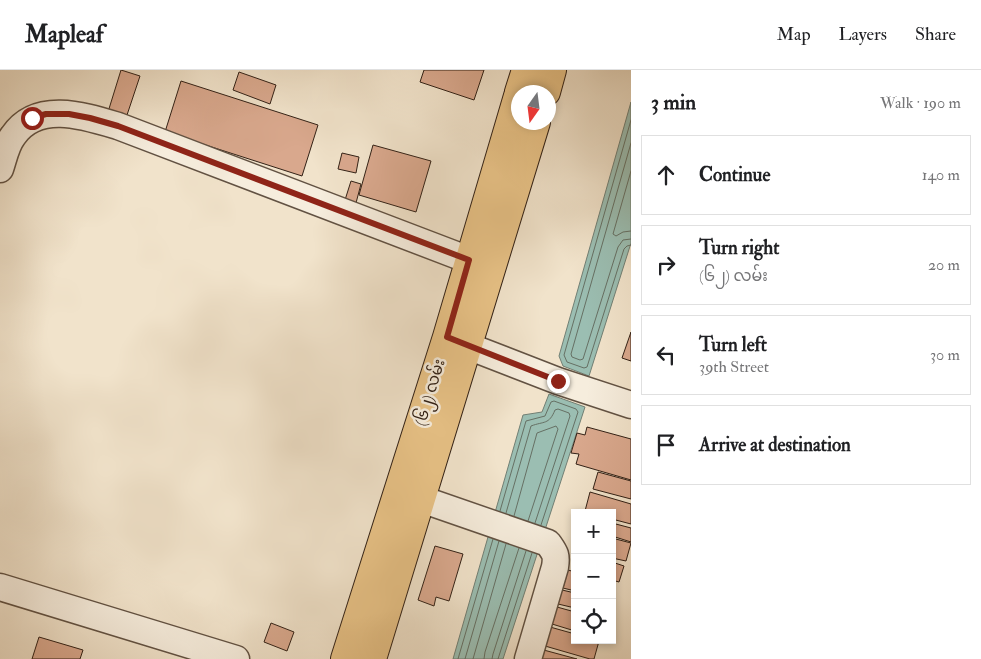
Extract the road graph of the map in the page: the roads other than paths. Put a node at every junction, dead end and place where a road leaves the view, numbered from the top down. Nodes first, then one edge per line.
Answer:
1 (526, 70) edge
2 (552, 70) edge
3 (522, 85) edge
4 (548, 85) edge
5 (511, 121) edge
6 (533, 130) edge
7 (0, 169) edge
8 (469, 260) junction
9 (458, 342) junction
10 (631, 405) edge
11 (421, 499) junction
12 (0, 587) edge
13 (236, 659) edge
14 (345, 659) edge
15 (372, 659) edge
16 (528, 659) edge

1 - 3 main road, (၆၂) လမ်း
2 - 4 main road
5 - 8 main road, (၆၂) လမ်း
6 - 9 main road, (၆၂) လမ်း
7 - 8 street
8 - 9 main road, (၆၂) လမ်း
9 - 10 street
9 - 11 main road, (၆၂) လမ်း
9 - 14 main road, (၆၂) လမ်း
11 - 15 main road, (၆၂) လမ်း
11 - 16 street
12 - 13 street

